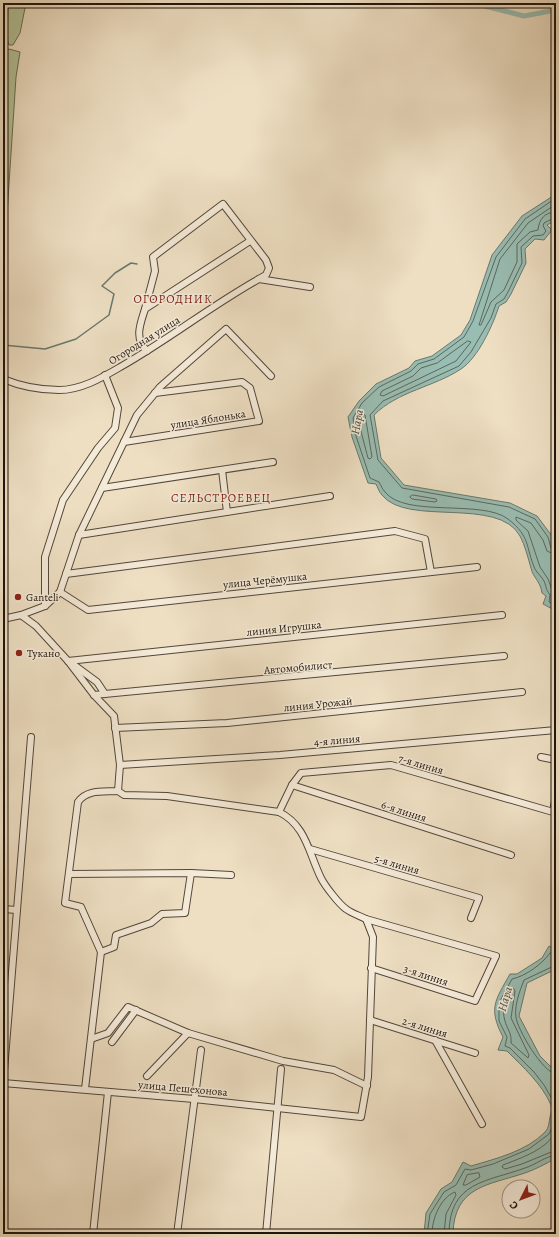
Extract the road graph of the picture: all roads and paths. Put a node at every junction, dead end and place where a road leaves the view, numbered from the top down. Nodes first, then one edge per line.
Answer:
1 (250, 241) junction
2 (259, 279) junction
3 (310, 287) dead end
4 (145, 310) junction
5 (147, 351) junction
6 (105, 375) junction
7 (271, 376) dead end
8 (3, 379) edge
9 (155, 393) junction
10 (124, 442) junction
11 (273, 462) dead end
12 (222, 470) junction
13 (102, 488) junction
14 (330, 496) dead end
15 (227, 512) junction
16 (79, 535) junction
17 (477, 567) dead end
18 (431, 572) junction
19 (66, 574) junction
20 (60, 592) junction
21 (45, 606) junction
22 (20, 615) junction
23 (502, 615) dead end
24 (3, 619) edge
25 (504, 656) dead end
26 (68, 661) junction
27 (522, 692) dead end
28 (105, 694) junction
29 (94, 695) junction
30 (115, 728) junction
31 (556, 730) edge
32 (31, 737) dead end
33 (541, 757) dead end
34 (556, 760) edge
35 (120, 765) junction
36 (292, 785) junction
37 (118, 791) junction
38 (556, 795) edge
39 (279, 812) junction
40 (310, 849) junction
41 (511, 855) dead end
42 (191, 873) junction
43 (69, 874) junction
44 (231, 875) dead end
45 (3, 909) edge
46 (17, 910) junction
47 (471, 918) dead end
48 (366, 919) junction
49 (101, 952) junction
50 (371, 968) junction
51 (136, 1010) junction
52 (370, 1020) junction
53 (188, 1033) junction
54 (91, 1039) junction
55 (435, 1040) junction
56 (112, 1042) dead end
57 (201, 1050) dead end
58 (475, 1053) dead end
59 (281, 1069) dead end
60 (147, 1076) dead end
61 (3, 1083) edge
62 (367, 1086) junction
63 (85, 1089) junction
64 (108, 1092) junction
65 (194, 1099) junction
66 (276, 1107) junction
67 (482, 1124) dead end
68 (93, 1234) edge
69 (177, 1234) edge
70 (266, 1234) edge

1 - 2 street
1 - 4 street
1 - 4 street
2 - 3 street
2 - 5 street, Огородная улица
4 - 5 street
5 - 6 street, Огородная улица
6 - 8 street, Огородная улица
6 - 21 street
7 - 9 street
9 - 10 street
9 - 10 street, улица Яблонька
10 - 13 street
11 - 12 street
12 - 13 street
12 - 15 street
13 - 16 street
14 - 15 street
15 - 16 street
16 - 19 street
17 - 18 street, улица Черёмушка
18 - 19 street
18 - 20 street, улица Черёмушка
19 - 20 street
20 - 21 street
21 - 22 street
22 - 24 street
22 - 26 street
23 - 26 street, линия Игрушка
25 - 28 street, Автомобилист
26 - 28 street
26 - 29 street
27 - 30 street, линия Урожай
28 - 29 street, Автомобилист
29 - 30 street
30 - 35 street
31 - 35 street, 4-я линия
32 - 46 street, улица Пешехонова
33 - 34 street
35 - 37 street
36 - 38 street, 7-я линия
36 - 39 street, 7-я линия
36 - 41 street, 6-я линия
37 - 39 street
37 - 43 street
39 - 40 street
40 - 47 street, 5-я линия
40 - 48 street
42 - 43 street
42 - 44 street
42 - 49 street
43 - 49 street
45 - 46 street
46 - 61 street, улица Пешехонова
48 - 50 street
48 - 50 street, 3-я линия
49 - 54 street
50 - 52 street
51 - 53 street
51 - 54 street
51 - 56 street
52 - 55 street, 2-я линия
52 - 62 street
53 - 60 street
53 - 62 street
54 - 63 street
55 - 58 street, 2-я линия
55 - 67 street
57 - 65 street
59 - 66 street
61 - 63 street, улица Пешехонова
62 - 66 street, улица Пешехонова
63 - 64 street, улица Пешехонова
64 - 65 street, улица Пешехонова
64 - 68 street
65 - 66 street, улица Пешехонова
65 - 69 street
66 - 70 street

